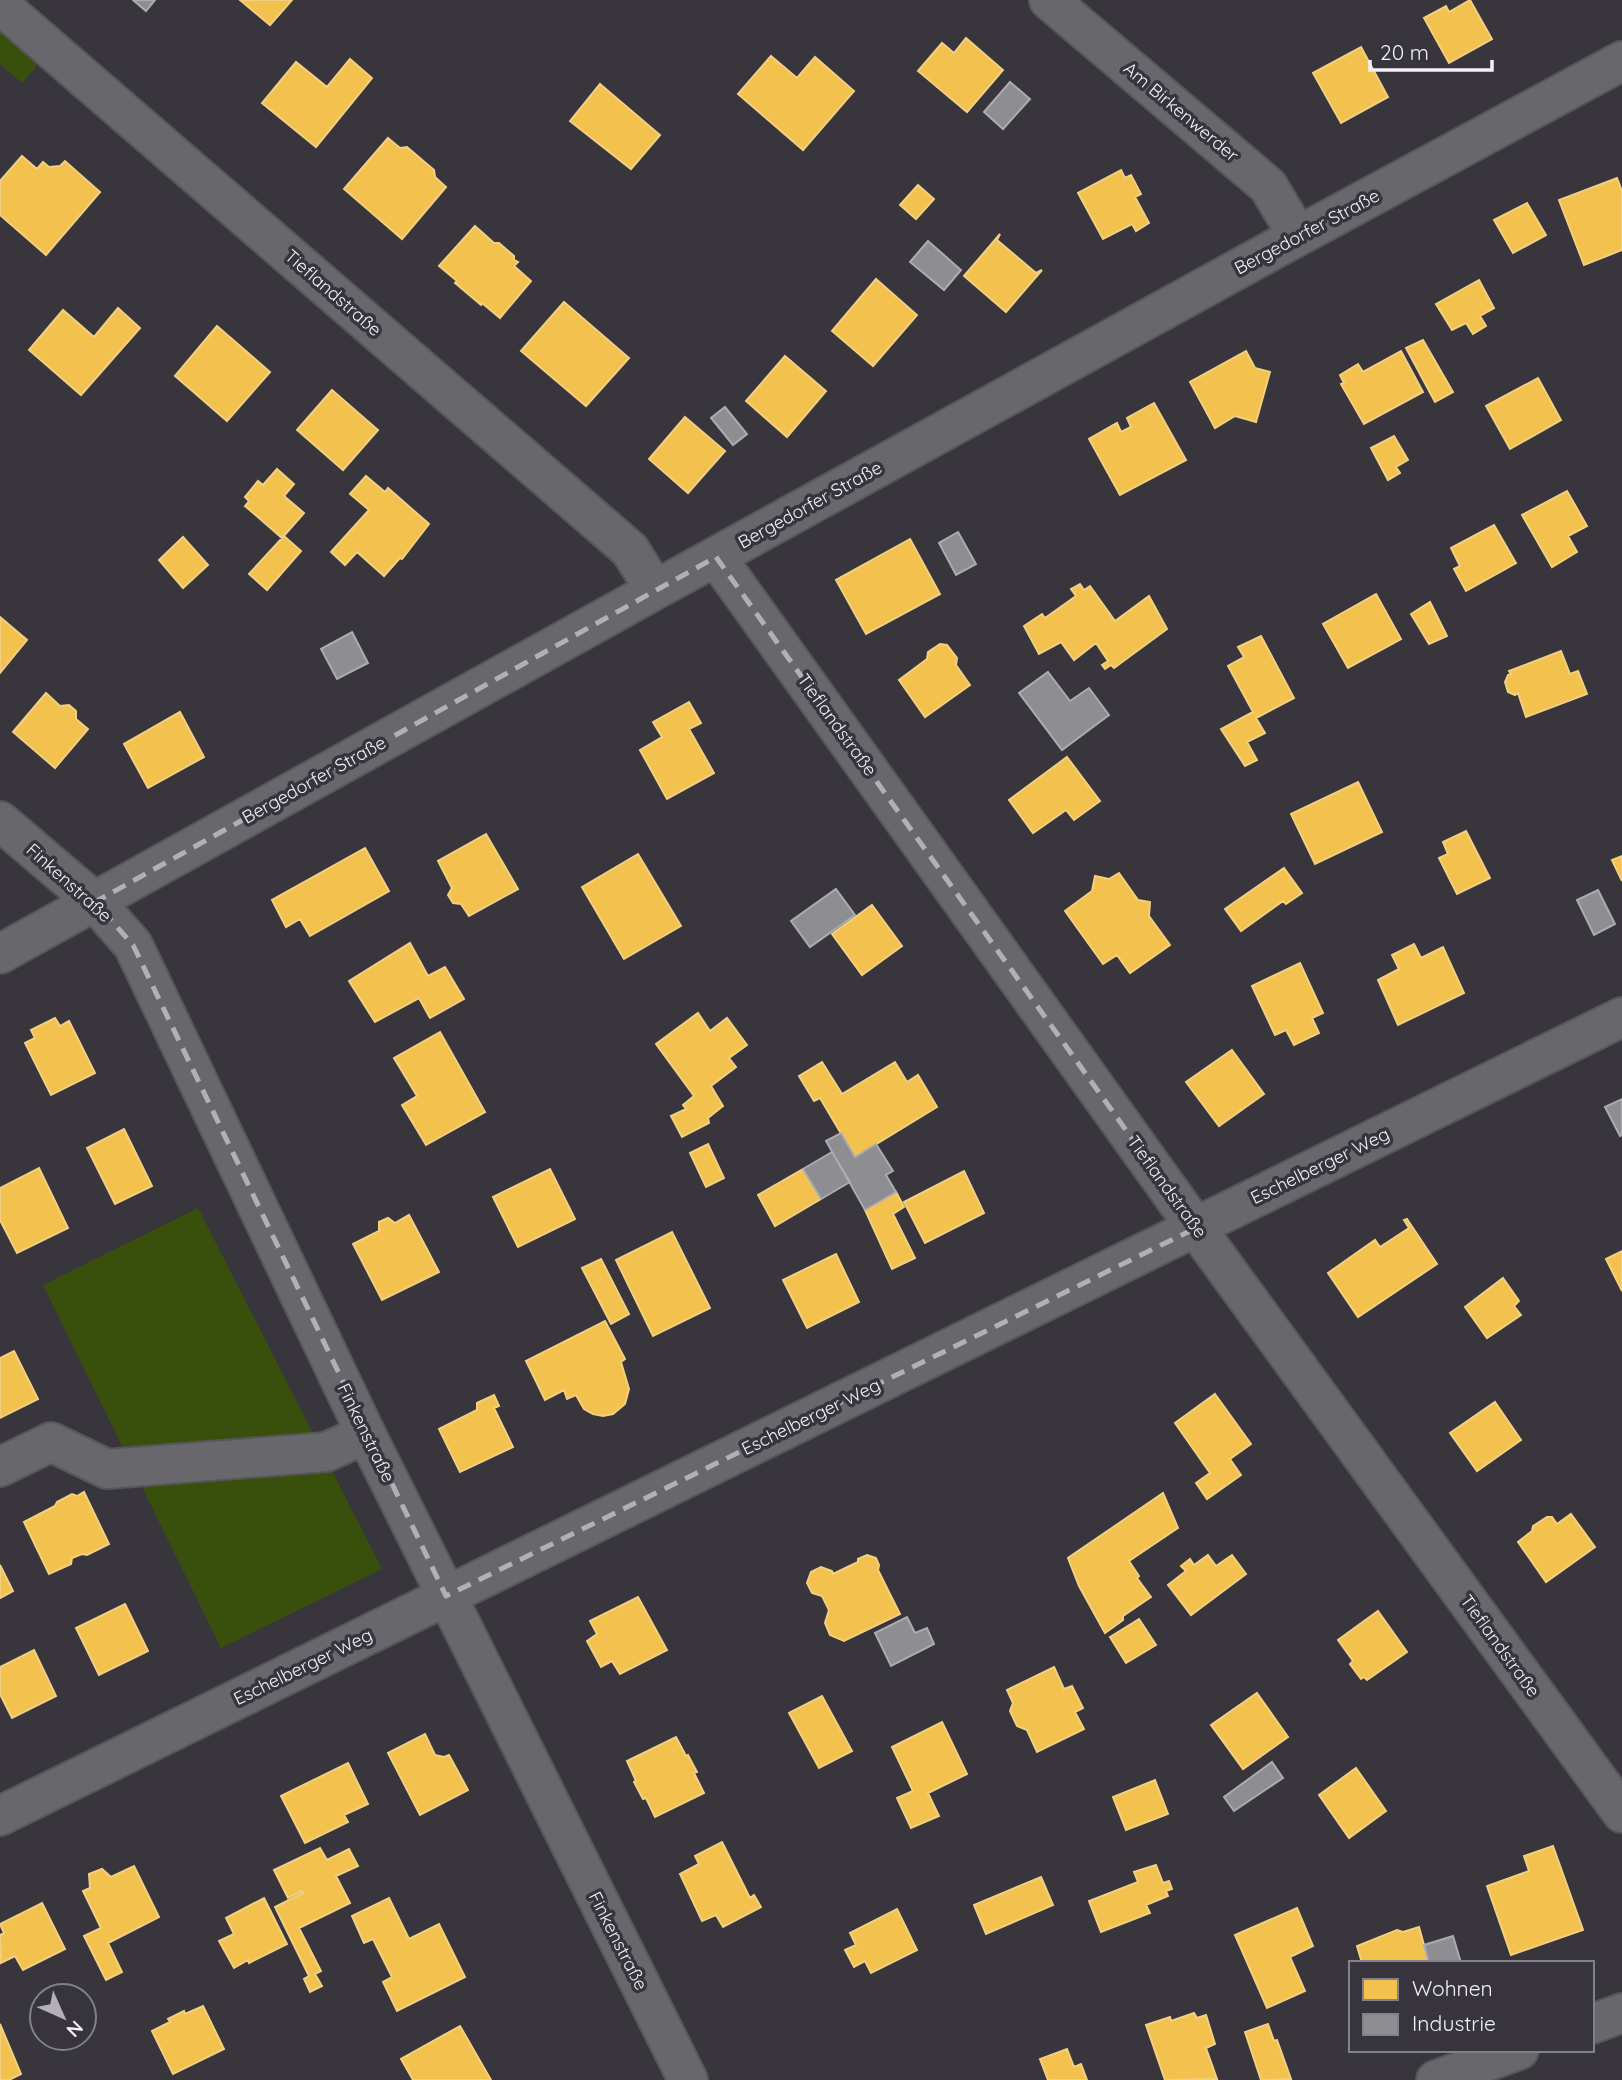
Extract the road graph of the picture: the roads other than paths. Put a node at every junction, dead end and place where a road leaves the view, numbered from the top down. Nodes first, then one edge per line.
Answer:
1 (1049, 0) edge
2 (0, 5) edge
3 (1622, 61) edge
4 (1298, 236) junction
5 (716, 557) junction
6 (655, 590) junction
7 (0, 821) edge
8 (95, 902) junction
9 (0, 954) edge
10 (1622, 1017) edge
11 (1196, 1228) junction
12 (366, 1434) junction
13 (0, 1467) edge
14 (446, 1596) junction
15 (1622, 1814) edge
16 (0, 1816) edge
17 (1622, 2014) edge
18 (1594, 2023) edge
19 (1513, 2052) edge
20 (688, 2080) edge
21 (1436, 2080) edge

1 - 4 street, Am Birkenwerder
2 - 6 street, Tieflandstraße
3 - 4 street, Bergedorfer Straße
4 - 5 street, Bergedorfer Straße
5 - 6 street, Bergedorfer Straße
5 - 11 street, Tieflandstraße
6 - 8 street, Bergedorfer Straße
7 - 8 street, Finkenstraße
8 - 9 street, Bergedorfer Straße
8 - 12 street, Finkenstraße
10 - 11 street, Eschelberger Weg
11 - 14 street, Eschelberger Weg
11 - 15 street, Tieflandstraße
12 - 13 street
12 - 14 street, Finkenstraße
14 - 16 street, Eschelberger Weg
14 - 20 street, Finkenstraße
17 - 18 street
19 - 21 street

